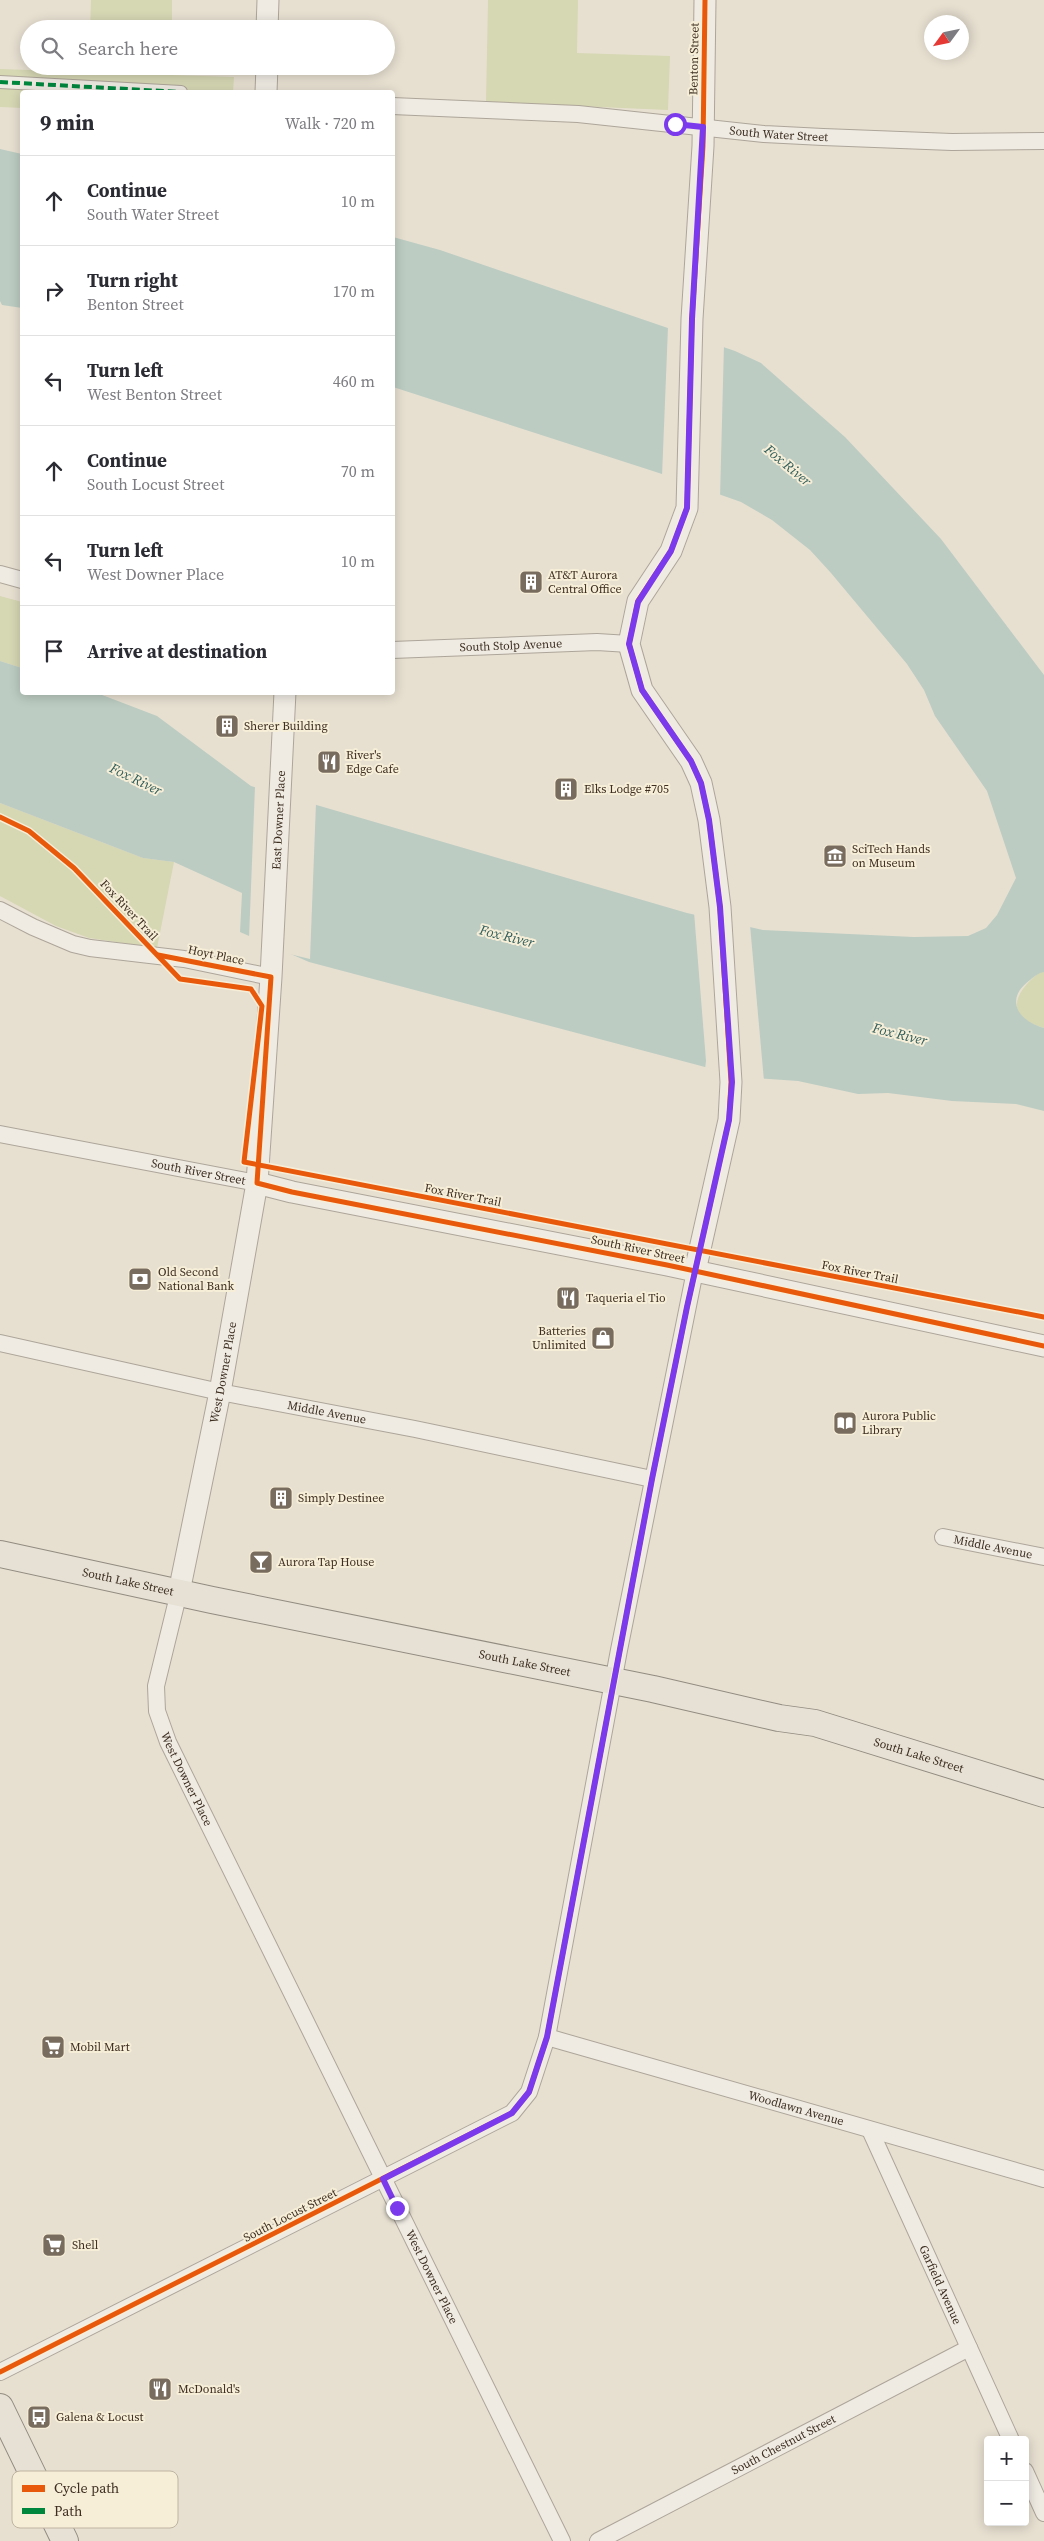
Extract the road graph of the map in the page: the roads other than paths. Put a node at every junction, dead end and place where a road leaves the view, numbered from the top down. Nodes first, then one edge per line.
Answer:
1 (268, 0) edge
2 (705, 0) edge
3 (267, 20) edge
4 (267, 75) edge
5 (0, 82) edge
6 (145, 90) edge
7 (266, 90) edge
8 (395, 106) edge
9 (703, 127) junction
10 (1044, 141) edge
11 (0, 574) edge
12 (20, 579) edge
13 (629, 644) junction
14 (395, 650) edge
15 (285, 695) edge
16 (0, 910) edge
17 (271, 947) joint
18 (271, 977) junction
19 (0, 1134) edge
20 (257, 1183) junction
21 (695, 1272) junction
22 (0, 1344) edge
23 (1044, 1346) edge
24 (220, 1392) junction
25 (652, 1479) junction
26 (943, 1537) dead end
27 (0, 1554) edge
28 (1044, 1557) edge
29 (179, 1592) junction
30 (614, 1683) junction
31 (1044, 1794) edge
32 (547, 2037) junction
33 (870, 2130) junction
34 (383, 2179) junction
35 (1044, 2179) edge
36 (969, 2348) junction
37 (0, 2372) edge
38 (0, 2407) edge
39 (1009, 2436) edge
40 (31, 2471) edge
41 (1029, 2480) edge
42 (1044, 2513) edge
43 (59, 2528) edge
44 (65, 2541) edge
45 (562, 2541) edge
46 (598, 2541) edge

1 - 3 street
2 - 9 street, Benton Street
4 - 7 street
5 - 6 street
8 - 9 street, South Water Street
9 - 10 street, South Water Street
9 - 13 street, Benton Street
11 - 12 street
13 - 14 street, South Stolp Avenue
13 - 21 street
15 - 17 street, East Downer Place
16 - 18 street, Hoyt Place
17 - 18 street, West Downer Place
18 - 20 street, West Downer Place
19 - 20 street, South River Street
20 - 21 street, South River Street
20 - 24 street, West Downer Place
21 - 23 street, South River Street
21 - 25 street, South Locust Street
22 - 24 street, Middle Avenue
24 - 25 street, Middle Avenue
24 - 29 street, West Downer Place
25 - 30 street, South Locust Street
26 - 28 street, Middle Avenue
27 - 29 main road, South Lake Street
29 - 30 main road, South Lake Street
29 - 34 street, West Downer Place
30 - 31 main road, South Lake Street
30 - 32 street, South Locust Street
32 - 33 street, Woodlawn Avenue
32 - 34 street, South Locust Street
33 - 35 street, Woodlawn Avenue
33 - 36 street, Garfield Avenue
34 - 37 street, South Locust Street
34 - 45 street, West Downer Place
36 - 39 street, Garfield Avenue
36 - 46 street, South Chestnut Street
38 - 40 main road
41 - 42 street
43 - 44 main road

